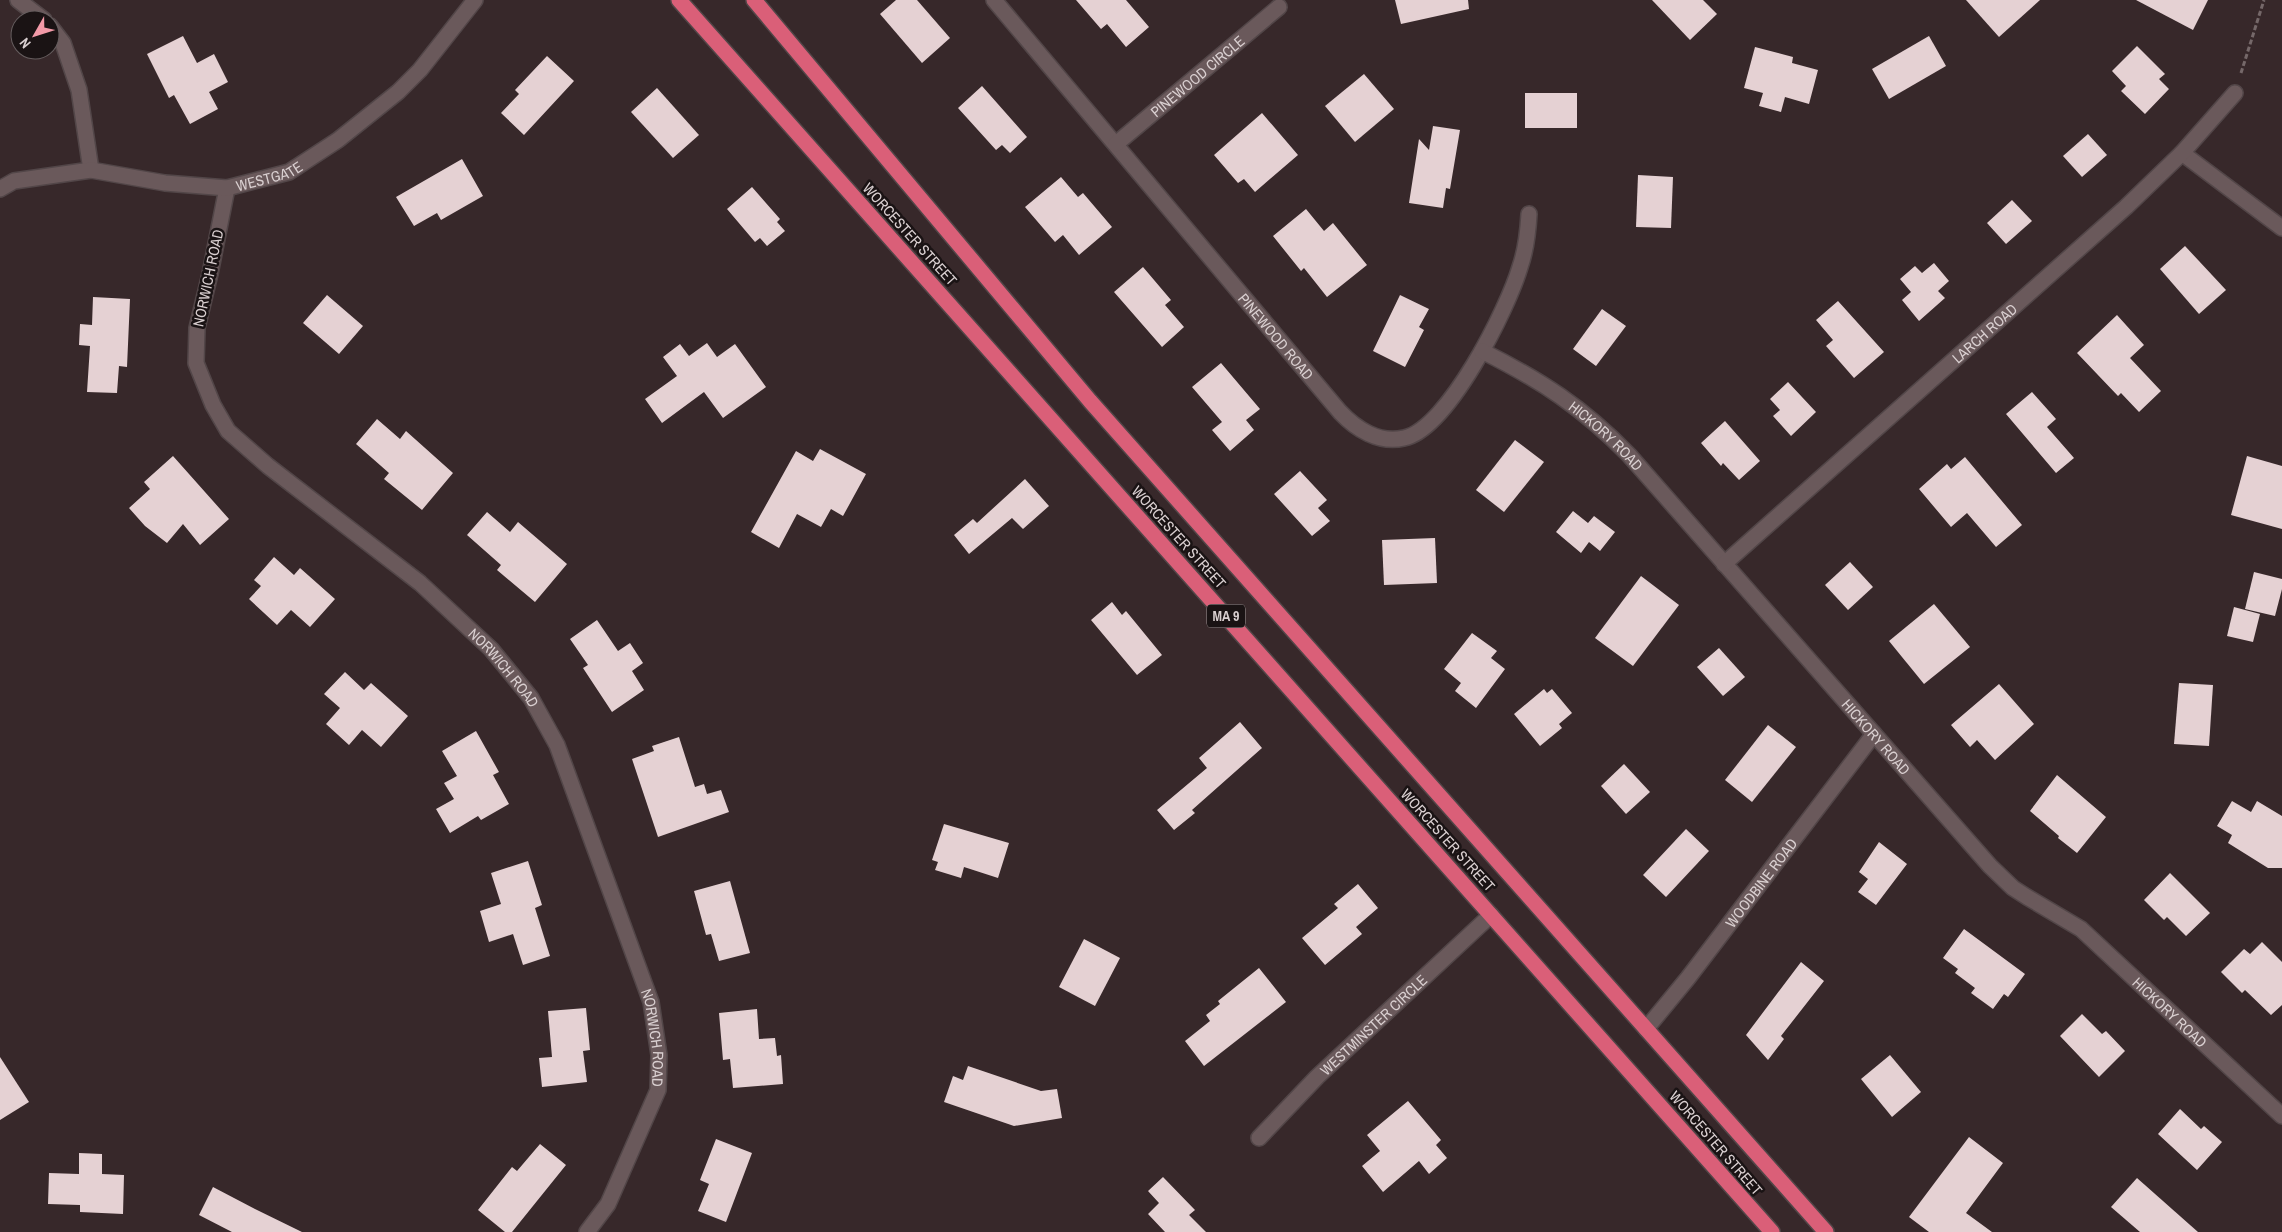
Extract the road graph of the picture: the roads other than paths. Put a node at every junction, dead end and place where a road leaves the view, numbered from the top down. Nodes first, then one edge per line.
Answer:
1 (18, 0) edge
2 (475, 0) edge
3 (679, 0) edge
4 (754, 0) edge
5 (994, 0) edge
6 (1279, 7) dead end
7 (31, 10) edge
8 (60, 39) edge
9 (2235, 93) road end
10 (1116, 144) junction
11 (2182, 153) junction
12 (91, 170) junction
13 (0, 188) edge
14 (227, 188) junction
15 (1529, 214) dead end
16 (2282, 228) edge
17 (1482, 351) junction
18 (1724, 564) junction
19 (1874, 734) junction
20 (1491, 915) junction
21 (1646, 1029) junction
22 (2282, 1116) edge
23 (1259, 1138) dead end
24 (587, 1232) edge
25 (1772, 1232) edge
26 (1826, 1232) edge

1 - 7 street
2 - 14 street, WESTGATE
3 - 20 highway, WORCESTER STREET / MA 9
4 - 21 highway, WORCESTER STREET / MA 9
5 - 10 street, PINEWOOD ROAD
6 - 10 street, PINEWOOD CIRCLE
8 - 12 street
9 - 11 street, LARCH ROAD
10 - 17 street, PINEWOOD ROAD
11 - 16 street
11 - 18 street, LARCH ROAD
12 - 13 street, WESTGATE
12 - 14 street, WESTGATE
14 - 24 street, NORWICH ROAD
15 - 17 street, PINEWOOD ROAD
17 - 18 street, HICKORY ROAD
18 - 19 street, HICKORY ROAD
19 - 21 street, WOODBINE ROAD
19 - 22 street, HICKORY ROAD
20 - 23 street, WESTMINSTER CIRCLE
20 - 25 highway, WORCESTER STREET / MA 9
21 - 26 highway, WORCESTER STREET / MA 9

